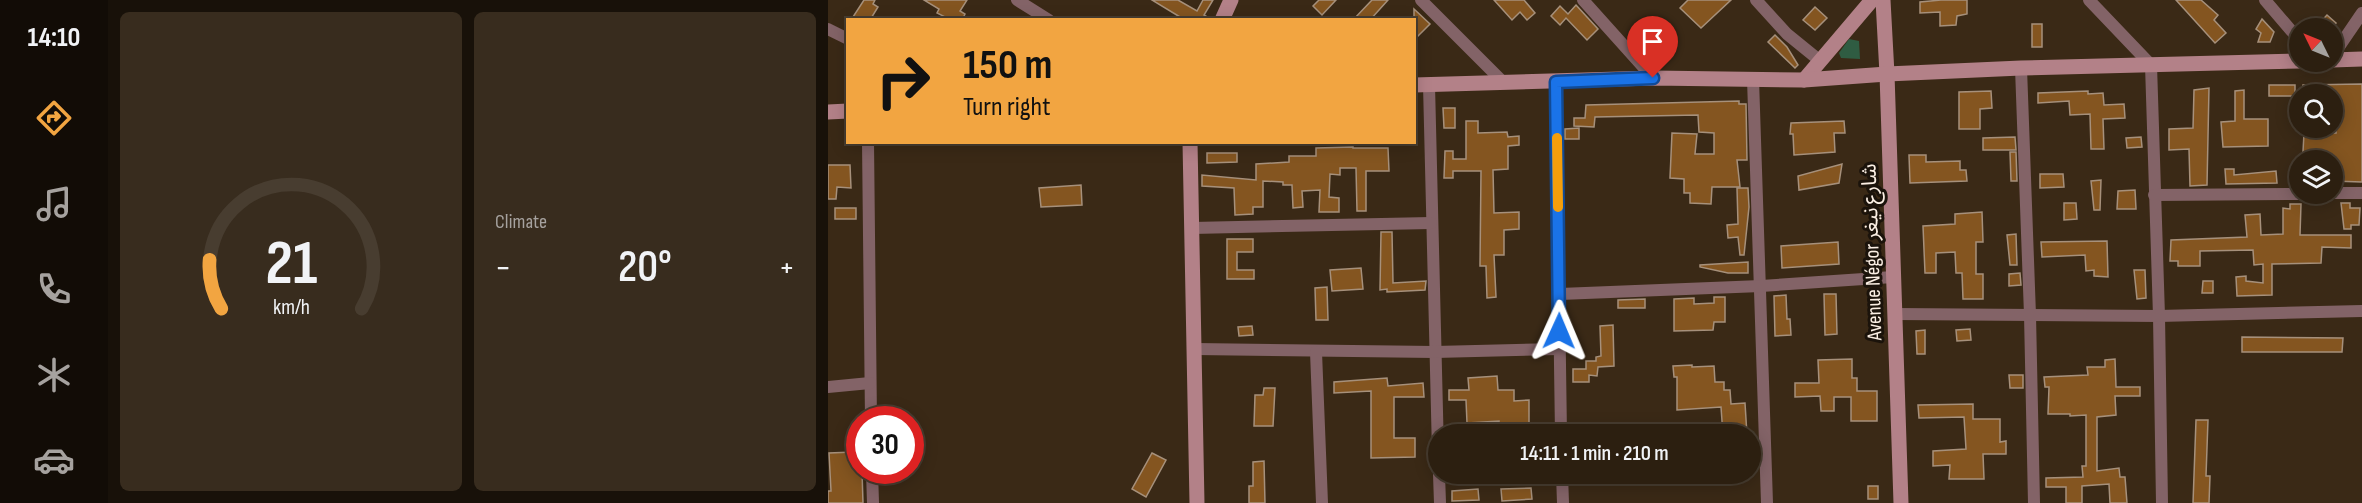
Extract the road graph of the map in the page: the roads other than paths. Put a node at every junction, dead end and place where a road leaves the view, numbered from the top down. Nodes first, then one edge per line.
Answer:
1 (1017, 0) edge
2 (1231, 0) edge
3 (1421, 0) edge
4 (1583, 0) edge
5 (1756, 0) edge
6 (1872, 0) edge
7 (1883, 0) edge
8 (2089, 0) edge
9 (2265, 0) edge
10 (2362, 13) edge
11 (1046, 18) edge
12 (1223, 18) edge
13 (828, 28) edge
14 (2289, 28) edge
15 (846, 38) edge
16 (2343, 42) edge
17 (2343, 59) edge
18 (2362, 59) edge
19 (1819, 60) junction
20 (2289, 61) edge
21 (2151, 65) junction
22 (2020, 68) junction
23 (1887, 74) junction
24 (1653, 78) junction
25 (1753, 79) junction
26 (1804, 80) junction
27 (1556, 82) junction
28 (1504, 83) junction
29 (1422, 85) edge
30 (846, 111) edge
31 (828, 112) edge
32 (868, 144) edge
33 (1190, 144) edge
34 (2343, 193) edge
35 (2362, 193) edge
36 (2289, 194) edge
37 (2154, 195) junction
38 (1431, 223) junction
39 (1192, 228) junction
40 (1893, 277) junction
41 (1761, 286) junction
42 (1560, 294) junction
43 (2362, 311) edge
44 (1895, 314) junction
45 (2030, 315) junction
46 (2159, 316) junction
47 (1195, 349) junction
48 (1559, 349) junction
49 (1316, 352) junction
50 (1435, 352) junction
51 (870, 383) junction
52 (828, 387) edge
53 (871, 406) edge
54 (1437, 424) edge
55 (1561, 424) edge
56 (872, 484) edge
57 (1439, 484) edge
58 (1562, 484) edge
59 (873, 503) edge
60 (1197, 503) edge
61 (1322, 503) edge
62 (1440, 503) edge
63 (1563, 503) edge
64 (1767, 503) edge
65 (1901, 503) edge
66 (2034, 503) edge
67 (2162, 503) edge

1 - 11 street
2 - 12 street
3 - 28 street
4 - 24 street
5 - 19 street
6 - 19 street
7 - 23 street, Avenue Négor شارع نيغر
8 - 21 street
9 - 14 street
10 - 16 street
13 - 15 street
17 - 18 street
19 - 26 street
20 - 21 street
21 - 22 street
21 - 37 street
22 - 23 street
22 - 45 street
23 - 26 street
23 - 40 street, Avenue Négor شارع نيغر
24 - 25 street
24 - 27 street
25 - 26 street
25 - 41 street
27 - 28 street
27 - 42 street
28 - 29 street
29 - 38 street
30 - 31 street
32 - 51 street
33 - 39 street
34 - 35 street
36 - 37 street
37 - 46 street
38 - 39 street
38 - 50 street
39 - 47 street
40 - 41 street
40 - 44 street, Avenue Négor شارع نيغر
41 - 42 street
41 - 64 street
42 - 48 street
43 - 46 street
44 - 45 street
44 - 65 street, Avenue Négor شارع نيغر
45 - 46 street
45 - 66 street
46 - 67 street
47 - 49 street
47 - 60 street
48 - 50 street
48 - 55 street
49 - 50 street
49 - 61 street
50 - 54 street
51 - 52 street
51 - 53 street
56 - 59 street
57 - 62 street
58 - 63 street

